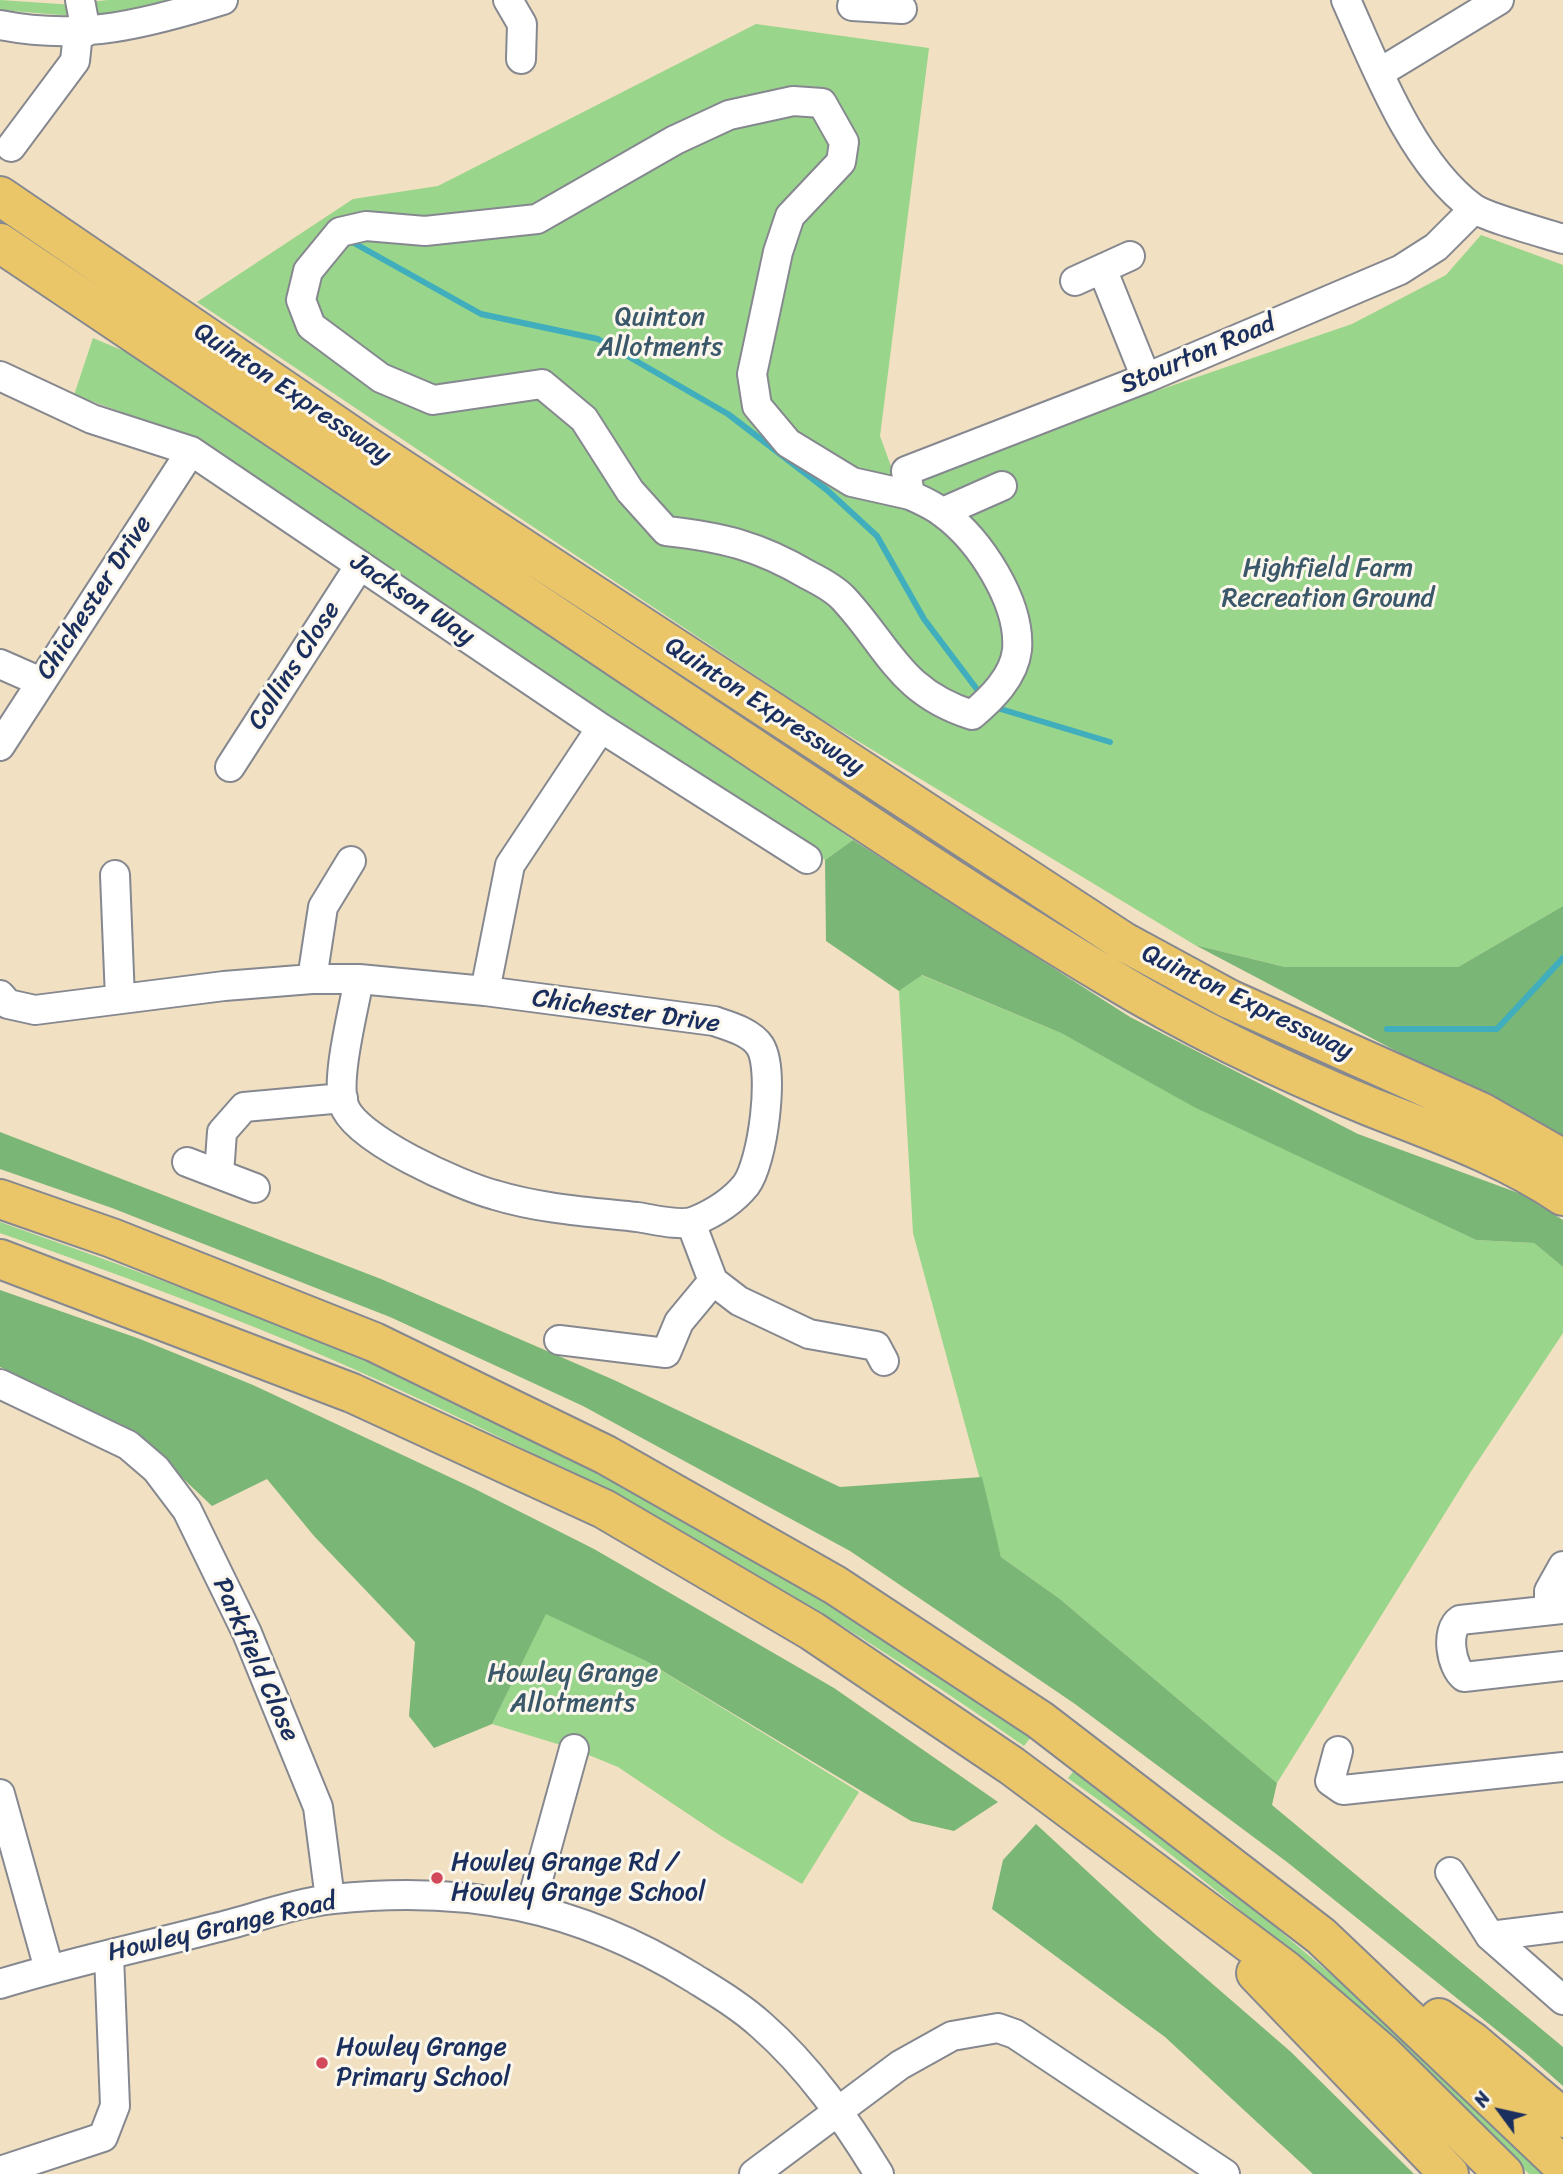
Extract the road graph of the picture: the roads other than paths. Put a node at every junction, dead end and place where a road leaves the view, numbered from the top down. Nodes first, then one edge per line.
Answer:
1 (80, 0) edge
2 (223, 0) edge
3 (508, 0) edge
4 (1346, 0) edge
5 (1499, 0) edge
6 (0, 25) edge
7 (82, 32) junction
8 (521, 59) dead end
9 (1379, 74) junction
10 (11, 148) dead end
11 (0, 196) edge
12 (1474, 209) junction
13 (1563, 239) edge
14 (0, 243) edge
15 (1130, 256) dead end
16 (1103, 271) junction
17 (1075, 281) dead end
18 (0, 376) edge
19 (1146, 377) junction
20 (191, 450) junction
21 (908, 483) junction
22 (1002, 486) dead end
23 (943, 512) junction
24 (360, 565) junction
25 (0, 664) edge
26 (41, 682) junction
27 (601, 728) junction
28 (0, 746) edge
29 (230, 767) dead end
30 (807, 859) dead end
31 (351, 861) dead end
32 (116, 875) dead end
33 (312, 979) junction
34 (359, 979) junction
35 (485, 991) junction
36 (0, 995) edge
37 (120, 999) junction
38 (343, 1098) junction
39 (1563, 1159) edge
40 (187, 1161) dead end
41 (219, 1174) junction
42 (256, 1188) dead end
43 (1563, 1196) edge
44 (0, 1199) edge
45 (691, 1223) junction
46 (0, 1259) edge
47 (713, 1281) junction
48 (559, 1340) dead end
49 (884, 1361) dead end
50 (0, 1384) edge
51 (1563, 1566) edge
52 (1556, 1609) edge
53 (1563, 1667) edge
54 (574, 1749) dead end
55 (1338, 1751) dead end
56 (1563, 1766) edge
57 (0, 1794) edge
58 (1450, 1872) dead end
59 (1160, 1873) junction
60 (330, 1899) junction
61 (530, 1908) junction
62 (1563, 1927) edge
63 (1321, 1936) junction
64 (1490, 1936) junction
65 (110, 1955) junction
66 (49, 1969) junction
67 (0, 1984) edge
68 (1563, 2000) edge
69 (839, 2111) junction
70 (1563, 2118) edge
71 (1563, 2166) edge
72 (0, 2171) edge
73 (754, 2174) edge
74 (879, 2174) edge
75 (1225, 2174) edge
76 (1449, 2174) edge
77 (1504, 2174) edge

1 - 7 street
2 - 7 street
3 - 8 street
4 - 9 street
5 - 9 street
6 - 7 street
7 - 10 street
9 - 12 street
11 - 39 highway, Quinton Expressway
12 - 13 street
12 - 19 street, Stourton Road
14 - 43 highway, Quinton Expressway
15 - 16 street
16 - 17 street
16 - 19 street
18 - 20 street, Jackson Way
19 - 21 street, Stourton Road
20 - 24 street, Jackson Way
20 - 26 street, Chichester Drive
21 - 23 street
21 - 23 street
22 - 23 street
24 - 27 street, Jackson Way
24 - 29 street, Collins Close
25 - 26 street
26 - 28 street, Chichester Drive
27 - 30 street, Jackson Way
27 - 35 street
31 - 33 street
32 - 37 street
33 - 34 street, Chichester Drive
33 - 37 street, Chichester Drive
34 - 35 street, Chichester Drive
34 - 38 street
35 - 45 street, Chichester Drive
36 - 37 street, Chichester Drive
38 - 41 street
38 - 45 street
40 - 41 street
41 - 42 street
44 - 63 highway
45 - 47 street
46 - 59 highway
47 - 48 street
47 - 49 street
50 - 60 street, Parkfield Close
51 - 52 street
52 - 53 street
54 - 61 street
55 - 56 street
57 - 66 street
58 - 64 street
59 - 76 highway
59 - 77 highway
60 - 61 street, Howley Grange Road
60 - 65 street, Howley Grange Road
61 - 69 street, Howley Grange Road
62 - 64 street
63 - 70 highway
63 - 71 highway
64 - 68 street
65 - 66 street, Howley Grange Road
65 - 72 street
66 - 67 street, Howley Grange Road
69 - 73 street
69 - 74 street, Howley Grange Road
69 - 75 street

